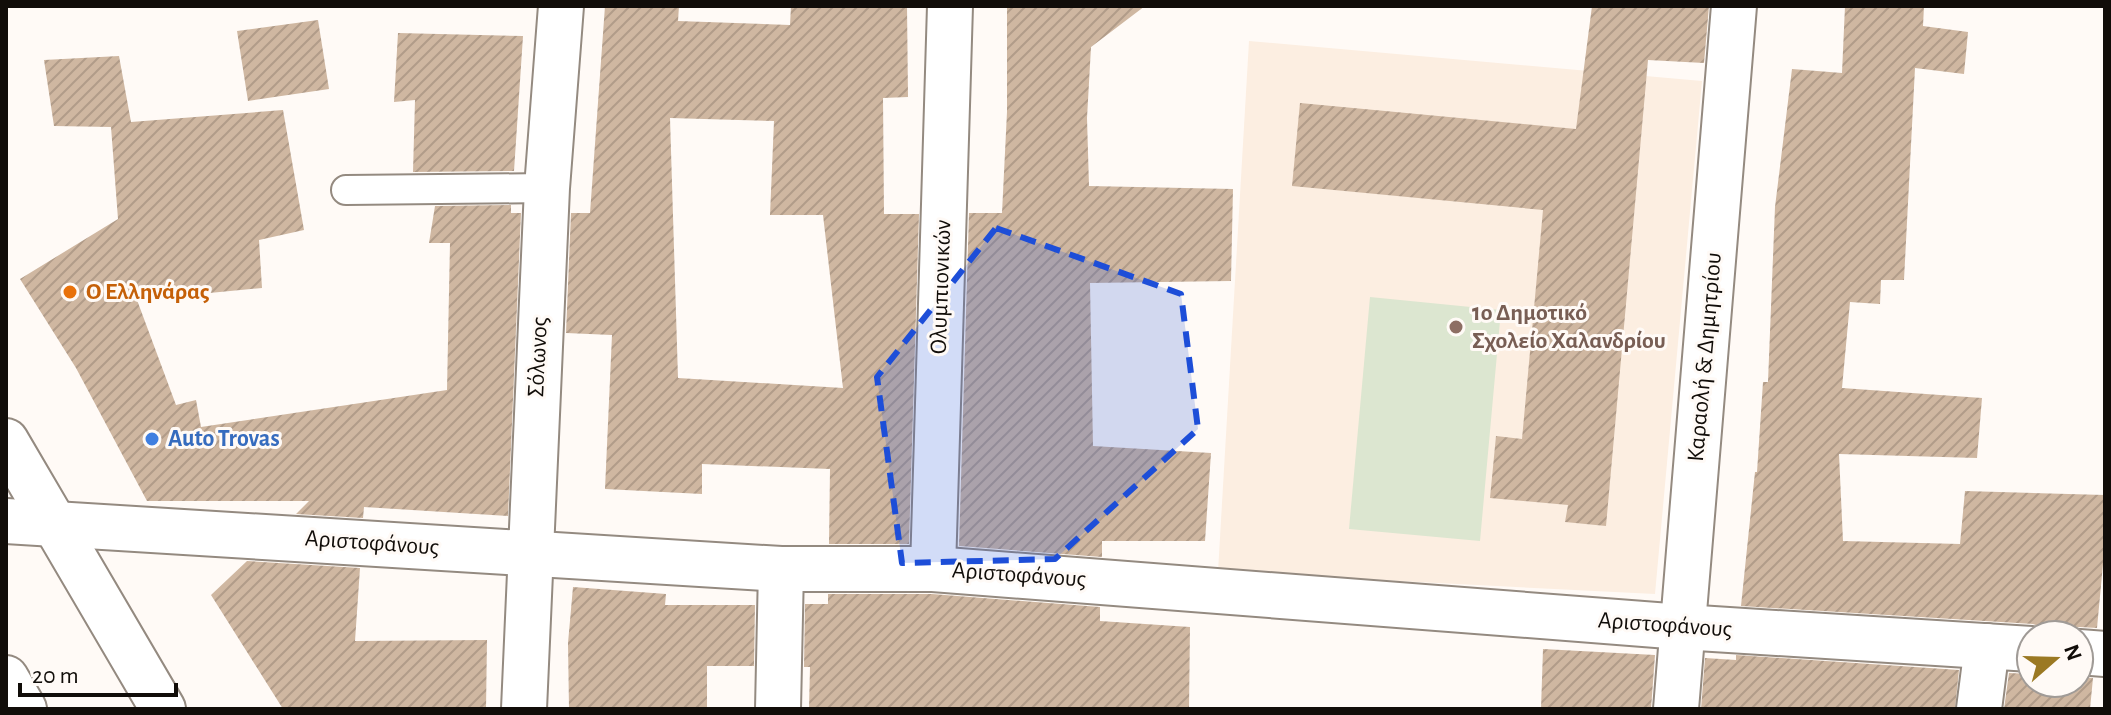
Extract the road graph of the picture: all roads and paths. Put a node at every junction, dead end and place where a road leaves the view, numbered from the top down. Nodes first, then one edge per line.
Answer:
1 (561, 6) edge
2 (950, 6) edge
3 (1734, 6) edge
4 (547, 188) junction
5 (346, 190) dead end
6 (6, 441) edge
7 (6, 521) edge
8 (55, 522) junction
9 (529, 553) junction
10 (781, 569) junction
11 (933, 569) junction
12 (1682, 627) junction
13 (1987, 646) junction
14 (2015, 648) edge
15 (6, 678) edge
16 (24, 709) edge
17 (163, 709) edge
18 (524, 709) edge
19 (778, 709) edge
20 (1676, 709) edge
21 (1979, 709) edge

1 - 4 street, Σόλωνος
2 - 11 street, Ολυμπιονικών
3 - 12 street, Καραολή & Δημητρίου
4 - 5 lane
4 - 9 street, Σόλωνος
6 - 8 street
7 - 8 street, Αριστοφάνους
8 - 9 street, Αριστοφάνους
8 - 17 street
9 - 10 street, Αριστοφάνους
9 - 18 street, Σόλωνος
10 - 11 street, Αριστοφάνους
10 - 19 street
11 - 12 street, Αριστοφάνους
12 - 13 street, Αριστοφάνους
12 - 20 street, Καραολή & Δημητρίου
13 - 14 street, Αριστοφάνους
13 - 21 street
15 - 16 street

